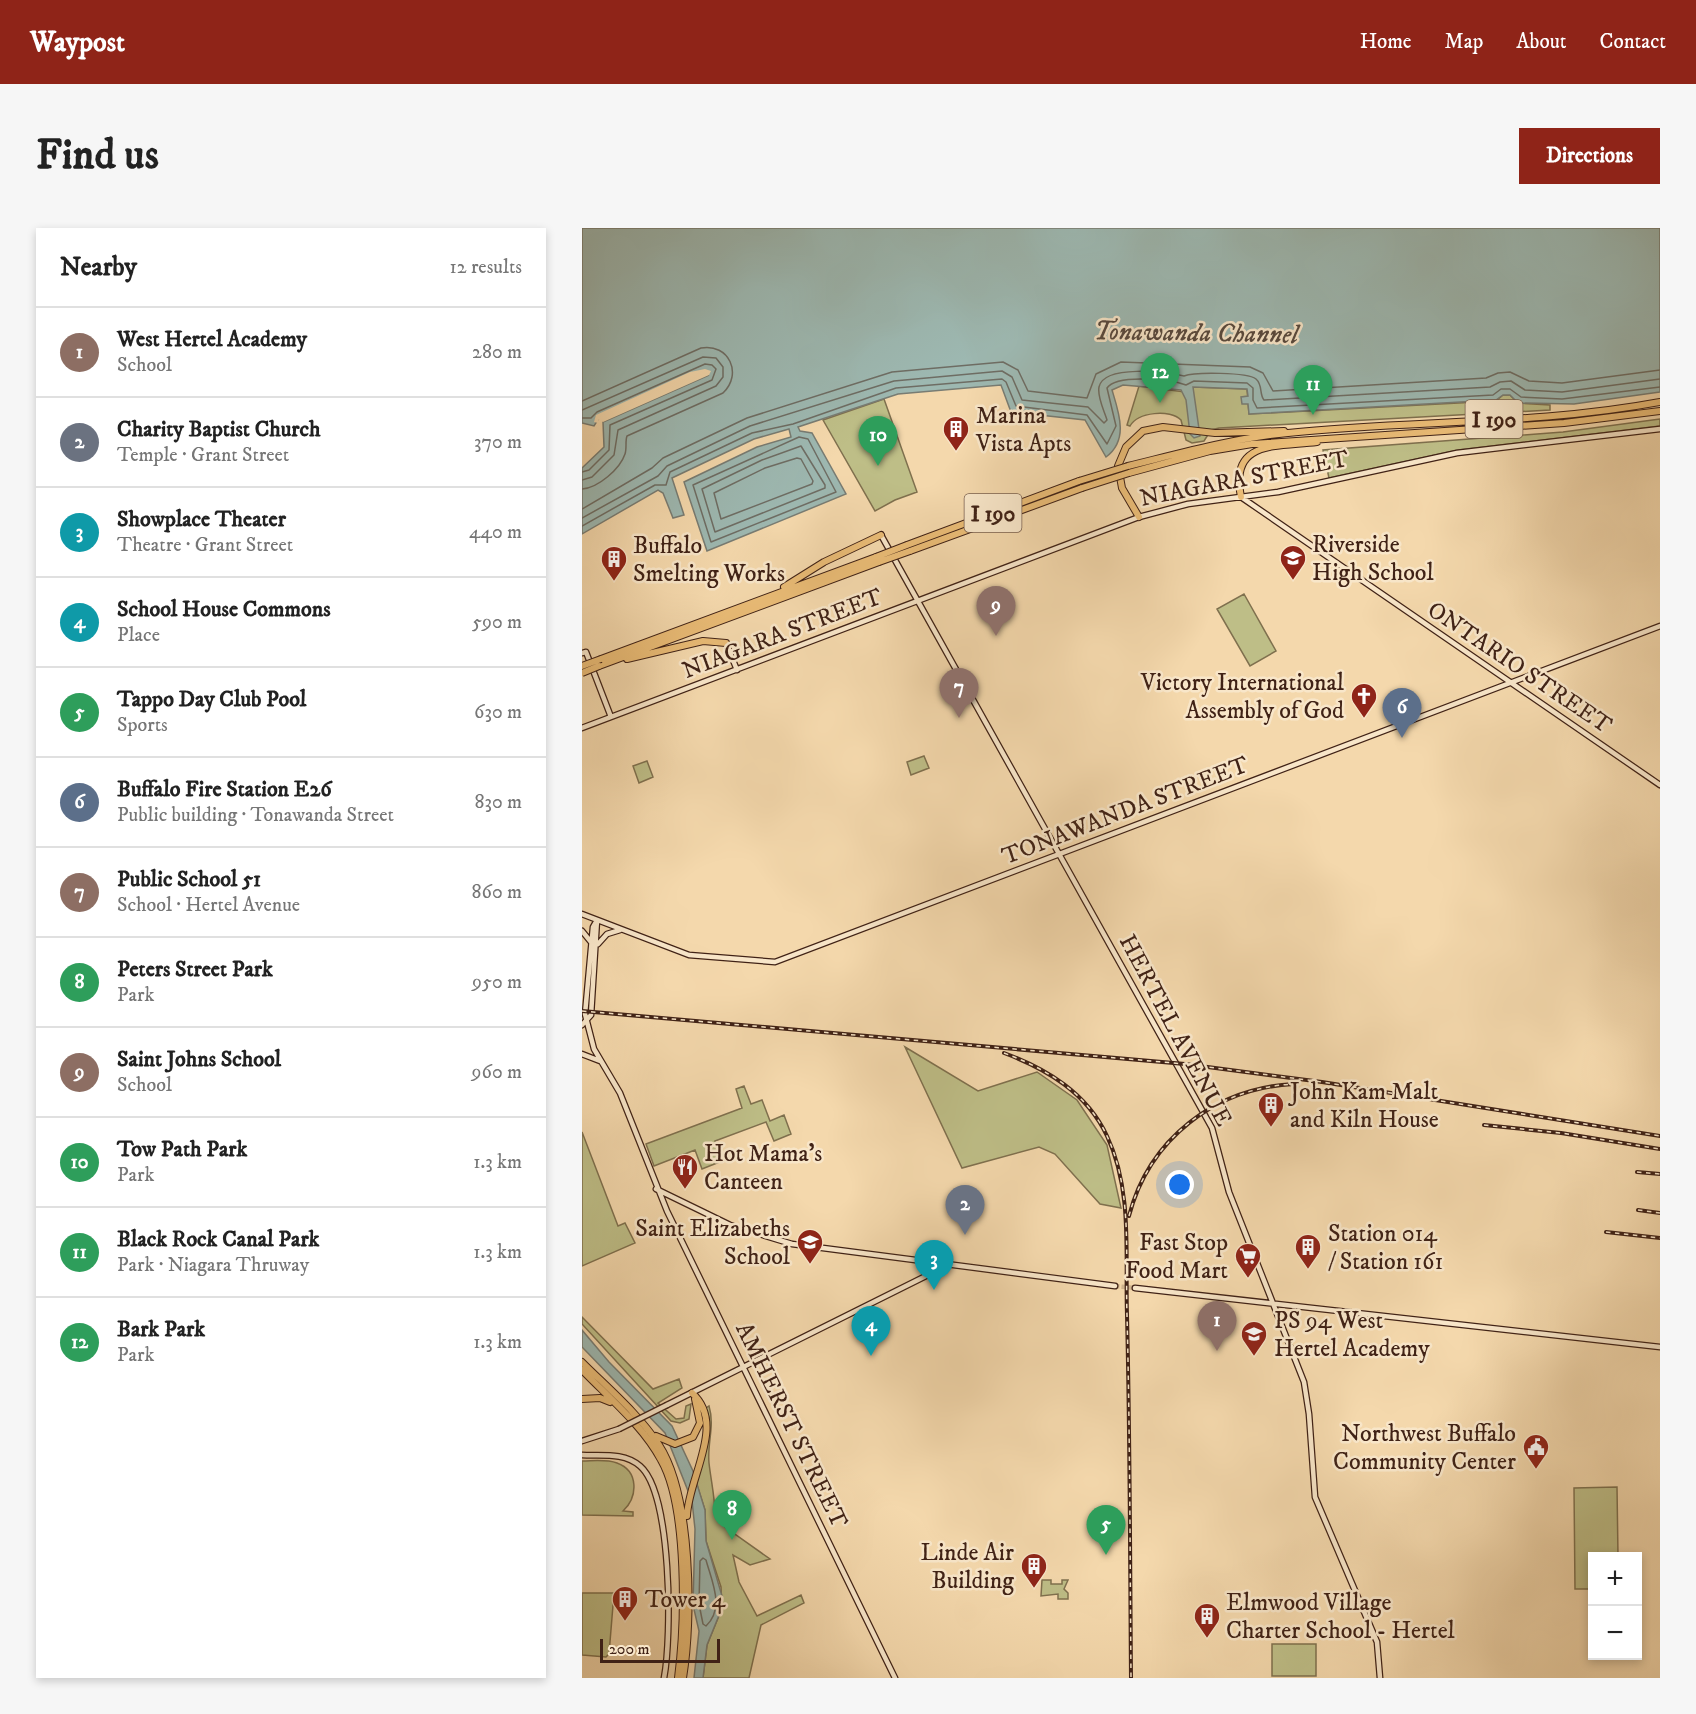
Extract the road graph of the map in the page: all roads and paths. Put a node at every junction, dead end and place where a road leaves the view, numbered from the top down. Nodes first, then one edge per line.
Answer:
1 (1660, 402) edge
2 (1660, 411) edge
3 (1660, 429) edge
4 (1287, 433) junction
5 (1354, 436) junction
6 (1209, 448) junction
7 (1240, 497) junction
8 (1139, 516) junction
9 (881, 535) joint
10 (878, 560) junction
11 (918, 601) junction
12 (742, 606) junction
13 (725, 616) junction
14 (1660, 626) edge
15 (726, 643) joint
16 (584, 652) edge
17 (602, 663) junction
18 (582, 666) edge
19 (736, 670) junction
20 (582, 673) edge
21 (1510, 683) junction
22 (611, 717) junction
23 (582, 728) edge
24 (1660, 785) edge
25 (1059, 855) junction
26 (582, 914) edge
27 (597, 920) junction
28 (623, 930) junction
29 (582, 931) edge
30 (591, 942) junction
31 (596, 947) junction
32 (588, 1019) junction
33 (582, 1024) edge
34 (582, 1054) edge
35 (600, 1061) junction
36 (656, 1189) junction
37 (948, 1264) junction
38 (1114, 1286) tunnel mouth
39 (1135, 1288) tunnel mouth
40 (1275, 1304) junction
41 (1660, 1347) edge
42 (582, 1362) edge
43 (744, 1368) junction
44 (582, 1370) edge
45 (692, 1393) junction
46 (582, 1399) edge
47 (618, 1407) junction
48 (645, 1427) junction
49 (582, 1442) edge
50 (582, 1455) edge
51 (685, 1528) junction
52 (664, 1678) edge
53 (678, 1678) edge
54 (683, 1678) edge
55 (895, 1678) edge
56 (1380, 1678) edge

1 - 4 highway, I 190
2 - 5 highway, I 190
3 - 7 street, NIAGARA STREET
4 - 6 highway, I 190
4 - 8 highway
5 - 6 highway, I 190
5 - 7 highway
6 - 10 highway, I 190, bridge
7 - 8 street, NIAGARA STREET
7 - 21 street, ONTARIO STREET
8 - 11 street, NIAGARA STREET
9 - 11 street, HERTEL AVENUE
9 - 12 highway
10 - 12 highway, I 190
10 - 13 highway, I 190
11 - 19 street, NIAGARA STREET
11 - 25 street, HERTEL AVENUE
12 - 13 highway, I 190
13 - 17 highway, I 190
13 - 17 highway, I 190
14 - 21 street, TONAWANDA STREET
15 - 17 highway
15 - 19 street
16 - 22 street
17 - 18 highway, I 190, bridge
17 - 20 highway, I 190, bridge
19 - 22 street, NIAGARA STREET
21 - 24 street, ONTARIO STREET
21 - 25 street, TONAWANDA STREET
22 - 23 street, NIAGARA STREET
25 - 28 street, TONAWANDA STREET
25 - 40 street, HERTEL AVENUE
26 - 27 street
27 - 28 street, TONAWANDA STREET
27 - 30 street
27 - 31 street
28 - 31 street
29 - 30 street
30 - 32 street
31 - 32 street
32 - 33 street
32 - 35 street
34 - 35 street
35 - 36 street, AMHERST STREET
36 - 37 street
36 - 43 street, AMHERST STREET
37 - 38 street
37 - 43 street
39 - 40 street
40 - 41 street
40 - 56 street, HERTEL AVENUE
42 - 48 highway
43 - 45 street
43 - 55 street, AMHERST STREET
44 - 47 highway
45 - 48 highway
45 - 49 street, bridge
45 - 51 highway
46 - 47 highway
47 - 53 highway
48 - 51 highway
50 - 52 street
51 - 54 highway

